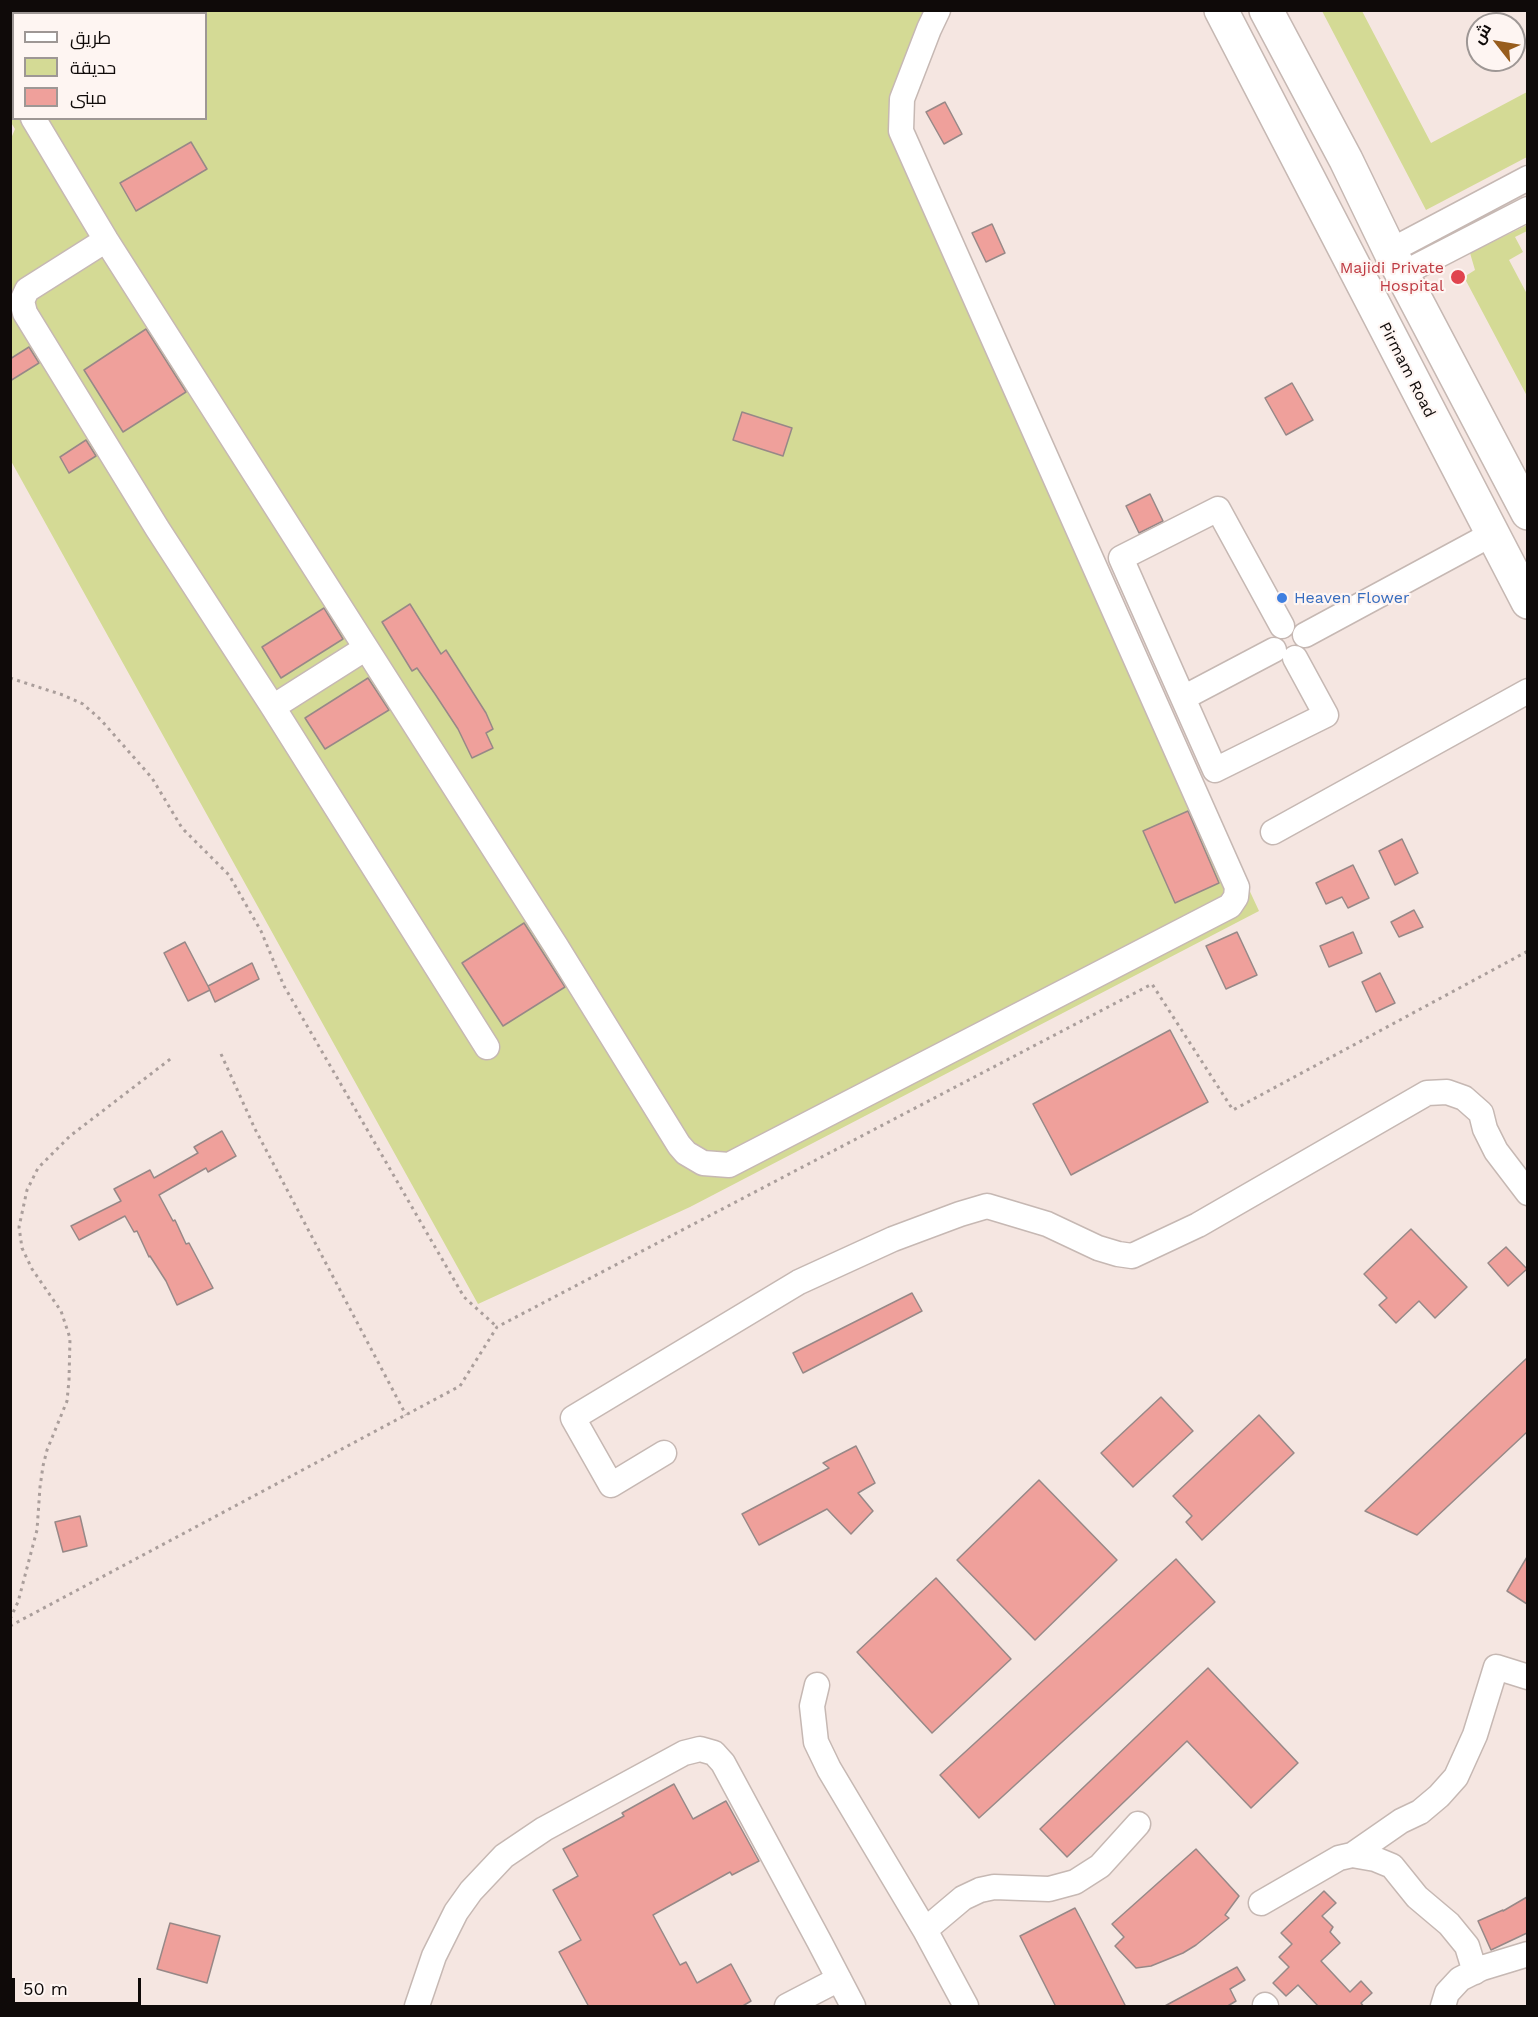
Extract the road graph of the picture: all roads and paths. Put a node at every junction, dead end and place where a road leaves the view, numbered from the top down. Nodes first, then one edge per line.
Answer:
1 (938, 10) edge
2 (1221, 10) edge
3 (1266, 10) edge
4 (34, 120) edge
5 (1346, 160) junction
6 (1527, 178) edge
7 (1310, 180) junction
8 (1527, 209) edge
9 (106, 240) junction
10 (1396, 263) junction
11 (1527, 513) edge
12 (1492, 534) junction
13 (1527, 602) edge
14 (1282, 626) junction
15 (1305, 635) junction
16 (366, 648) junction
17 (1284, 654) junction
18 (10, 678) edge
19 (1527, 691) edge
20 (1183, 698) junction
21 (273, 707) junction
22 (1273, 832) dead end
23 (1527, 951) edge
24 (487, 1047) dead end
25 (221, 1054) dead end
26 (173, 1057) dead end
27 (1527, 1193) edge
28 (497, 1327) junction
29 (406, 1414) junction
30 (664, 1453) dead end
31 (10, 1619) edge
32 (10, 1626) edge
33 (1527, 1677) edge
34 (817, 1685) dead end
35 (1138, 1824) dead end
36 (1352, 1855) junction
37 (1261, 1903) dead end
38 (925, 1930) junction
39 (1527, 1954) edge
40 (1475, 1972) junction
41 (839, 1979) junction
42 (417, 2007) edge
43 (787, 2007) edge
44 (853, 2007) edge
45 (966, 2007) edge
46 (1443, 2007) edge

1 - 16 street
2 - 7 highway, Pirmam Road
3 - 5 highway
4 - 9 street
5 - 7 highway
5 - 10 highway
6 - 10 street
7 - 12 highway, Pirmam Road
8 - 10 street
9 - 16 street
9 - 21 street
10 - 11 highway
12 - 13 highway, Pirmam Road
12 - 15 street
14 - 15 street
14 - 17 street
14 - 20 street
15 - 17 street
16 - 21 street
17 - 20 street
17 - 20 street
18 - 28 path
19 - 22 street
21 - 24 street
23 - 28 path
25 - 29 path
26 - 31 path
27 - 30 street
28 - 29 path
29 - 32 path
33 - 36 street
34 - 38 street
35 - 38 street
36 - 37 street
36 - 40 street
38 - 45 street
39 - 40 street
40 - 46 street
41 - 42 street
41 - 43 street
41 - 44 street

